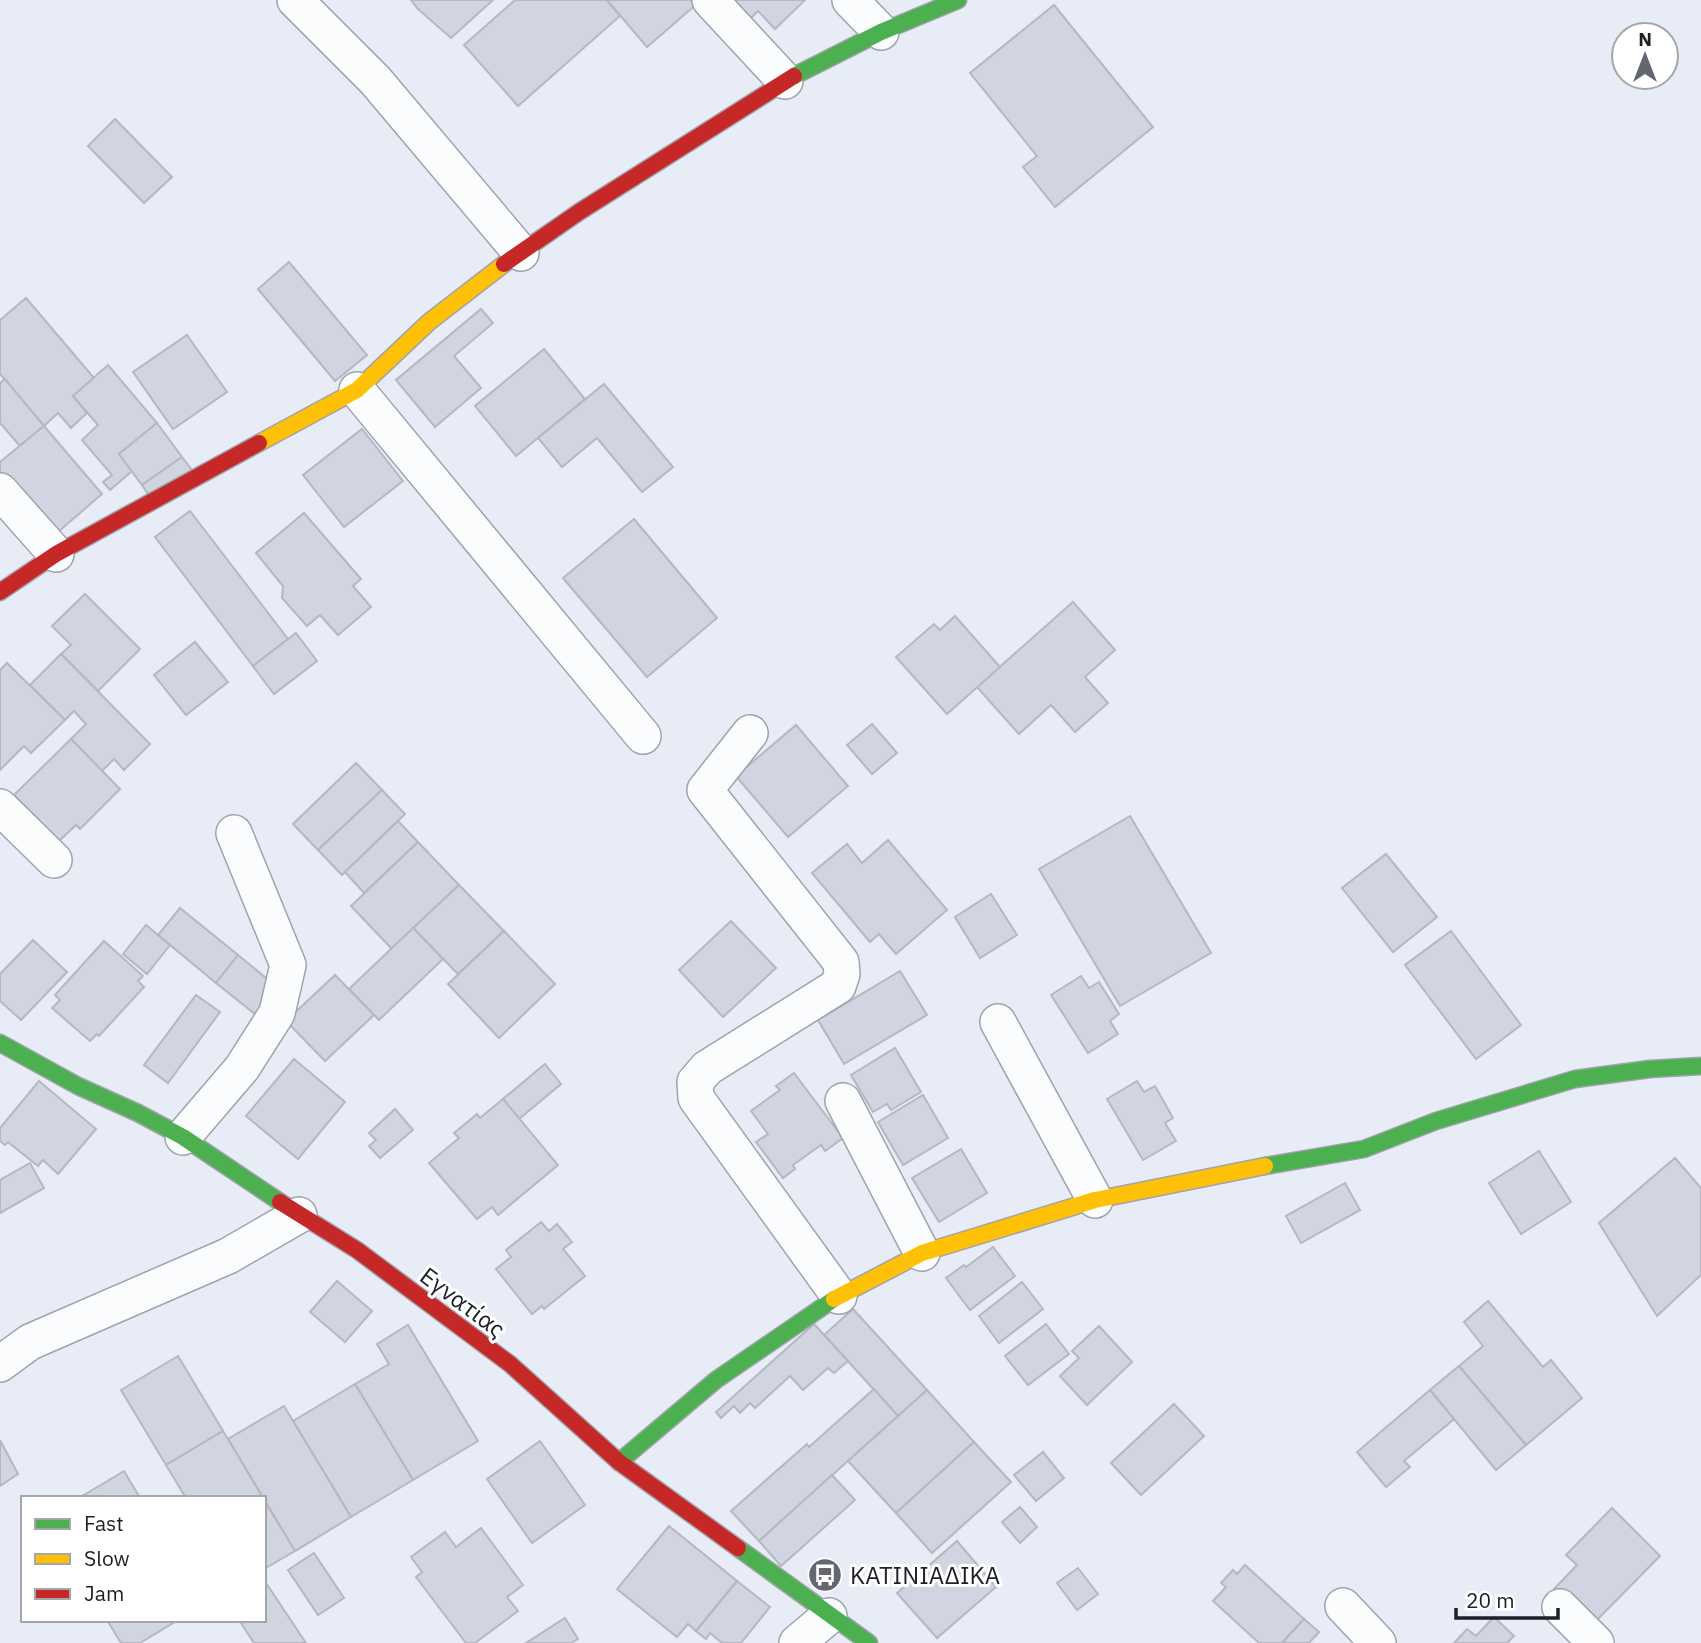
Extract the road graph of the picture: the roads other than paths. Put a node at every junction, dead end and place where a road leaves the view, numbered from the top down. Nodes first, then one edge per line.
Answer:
1 (295, 0) edge
2 (710, 0) edge
3 (850, 0) edge
4 (958, 1) edge
5 (881, 32) junction
6 (785, 81) junction
7 (521, 253) junction
8 (357, 390) junction
9 (0, 491) edge
10 (56, 555) junction
11 (0, 592) edge
12 (750, 733) dead end
13 (643, 736) dead end
14 (0, 807) edge
15 (234, 832) dead end
16 (54, 860) dead end
17 (998, 1022) dead end
18 (0, 1043) edge
19 (1701, 1066) edge
20 (844, 1101) dead end
21 (183, 1137) junction
22 (1095, 1200) junction
23 (299, 1215) junction
24 (922, 1253) junction
25 (839, 1296) junction
26 (0, 1364) edge
27 (620, 1462) junction
28 (1343, 1606) dead end
29 (1560, 1607) dead end
30 (829, 1616) junction
31 (797, 1643) edge
32 (869, 1643) edge
33 (1378, 1643) edge
34 (1596, 1643) edge

1 - 7 street
2 - 6 street
3 - 5 street
4 - 5 street
5 - 6 street
6 - 7 street
7 - 8 street
8 - 10 street
8 - 13 street
9 - 10 street
10 - 11 street
12 - 25 street
14 - 16 street
15 - 21 street
17 - 22 street
18 - 21 street, Εγνατίας
19 - 22 street
20 - 24 street
21 - 23 street, Εγνατίας
22 - 24 street
23 - 26 street
23 - 27 street, Εγνατίας
24 - 25 street
25 - 27 street
27 - 30 street, Εγνατίας
28 - 33 street
29 - 34 street
30 - 31 street
30 - 32 street, Εγνατίας

